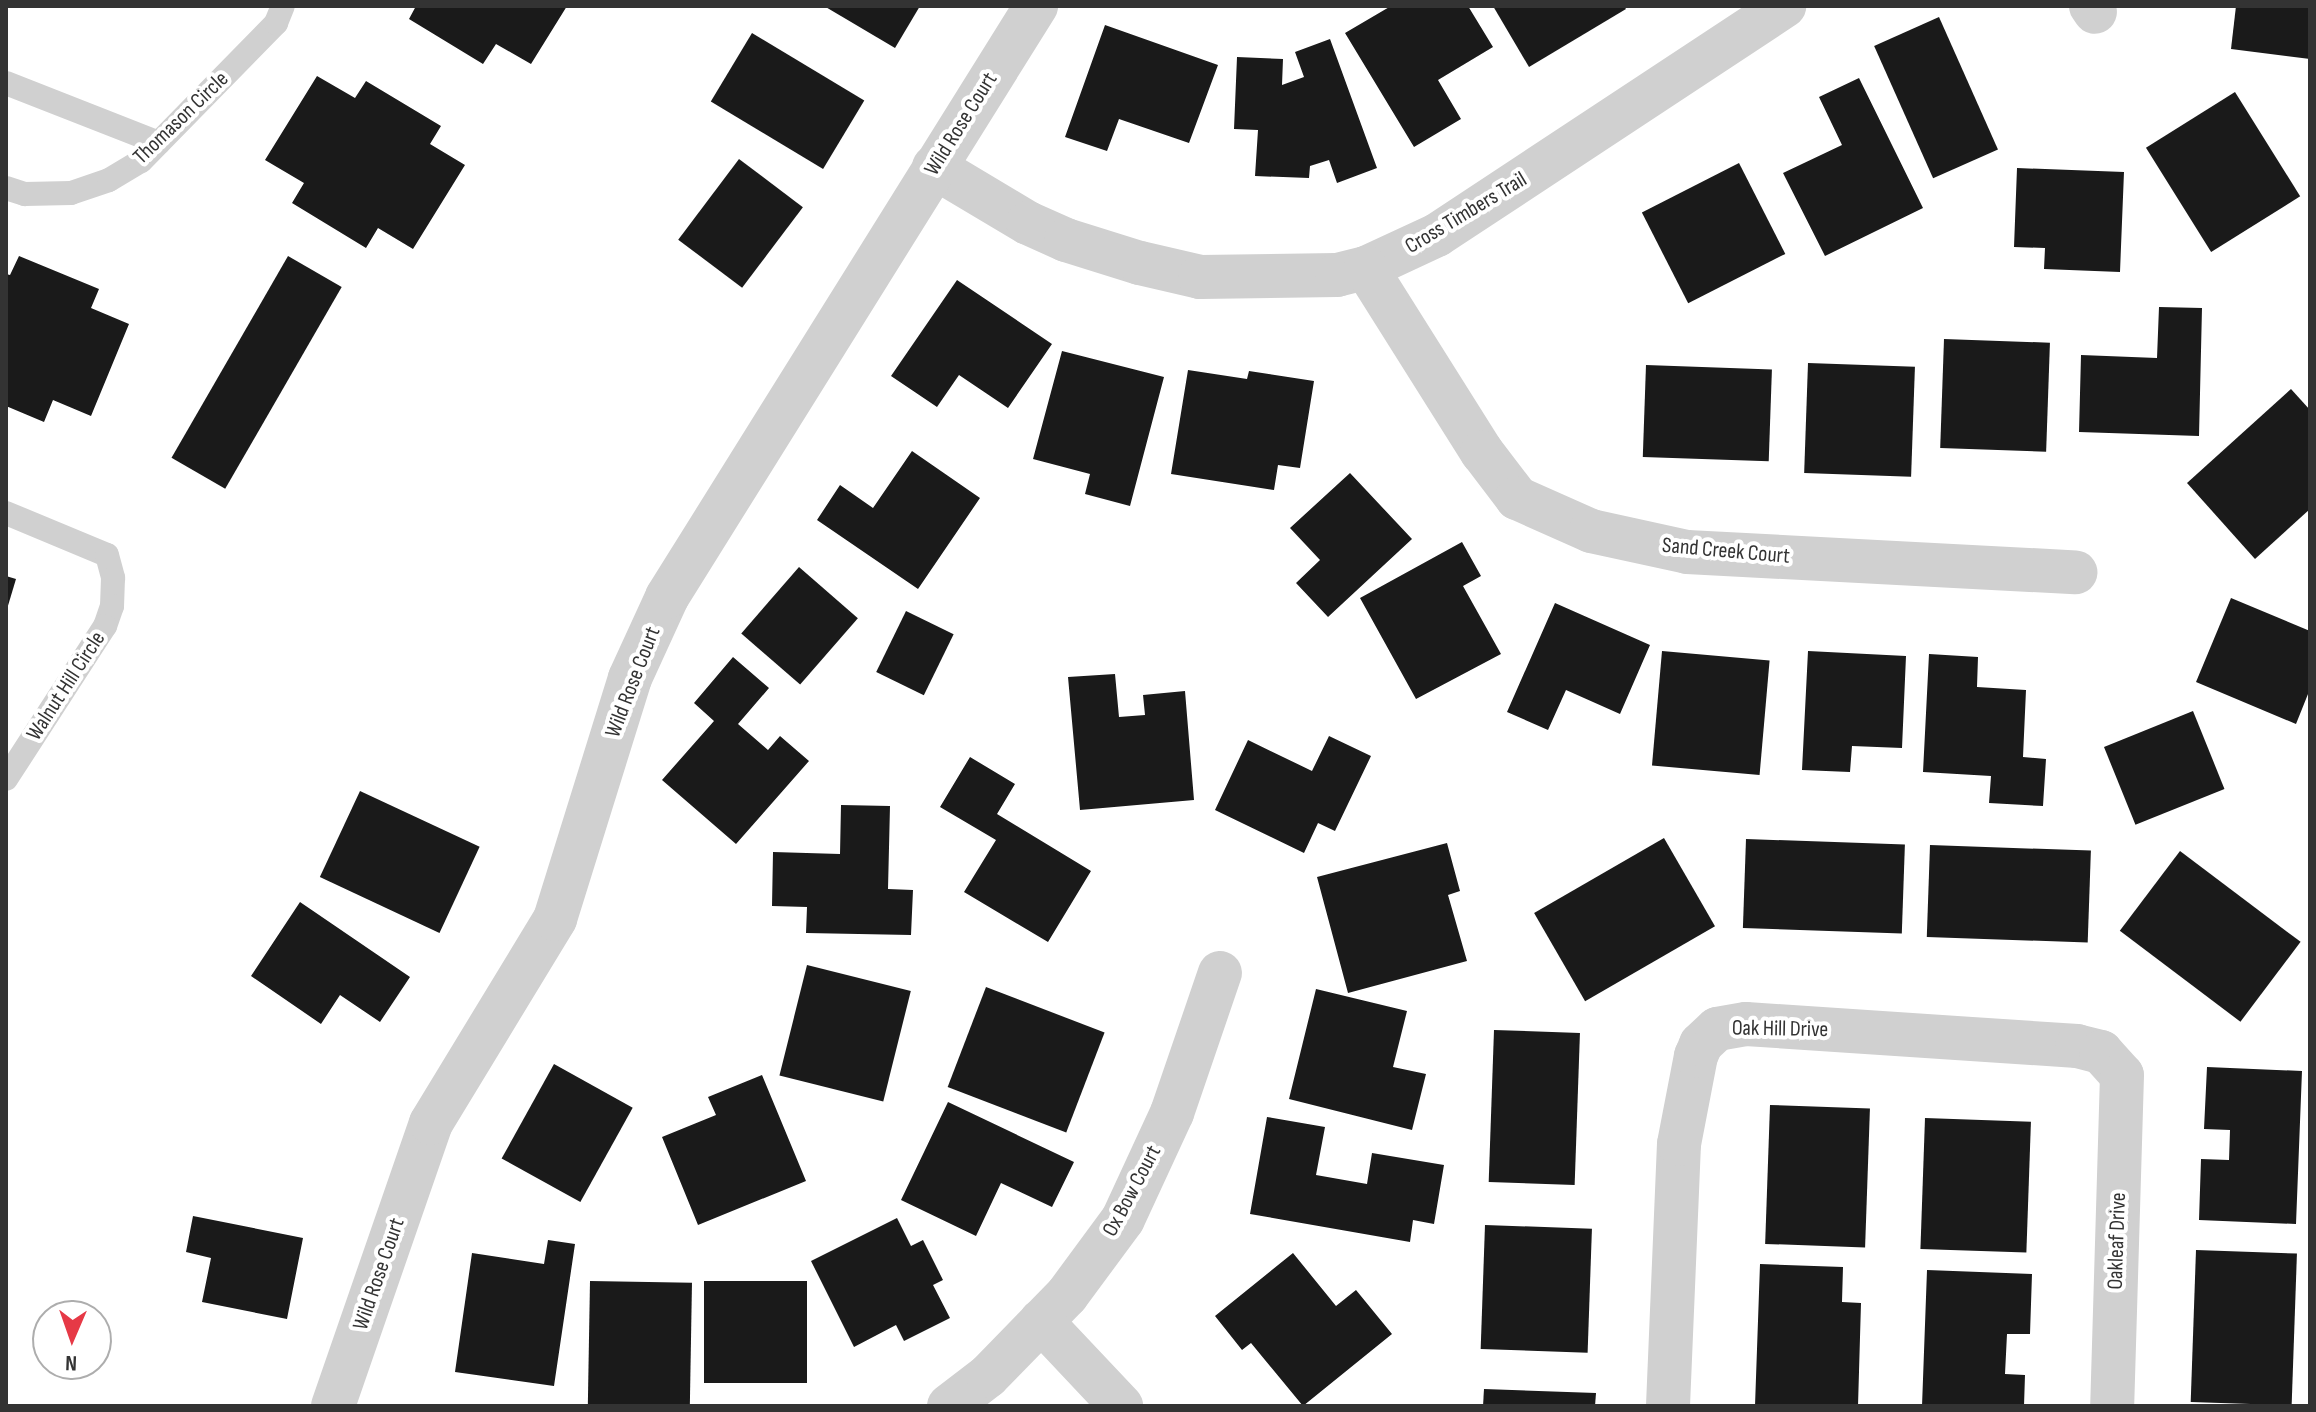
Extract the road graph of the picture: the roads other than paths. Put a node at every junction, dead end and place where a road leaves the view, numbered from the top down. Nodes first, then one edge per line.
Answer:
1 (283, 6) edge
2 (1036, 6) edge
3 (1784, 6) edge
4 (6, 83) edge
5 (159, 143) junction
6 (934, 167) junction
7 (6, 188) edge
8 (1366, 268) junction
9 (6, 513) edge
10 (2075, 572) dead end
11 (6, 779) edge
12 (1220, 973) dead end
13 (2122, 1075) joint
14 (1041, 1321) junction
15 (333, 1406) edge
16 (949, 1406) edge
17 (1121, 1406) edge
18 (1668, 1406) edge
19 (2112, 1406) edge

1 - 5 lane, Thomason Circle
2 - 6 street, Wild Rose Court
3 - 8 street, Cross Timbers Trail
4 - 5 lane
5 - 7 lane, Thomason Circle
6 - 8 street, Cross Timbers Trail
6 - 15 street, Wild Rose Court
8 - 10 street, Sand Creek Court
9 - 11 lane, Walnut Hill Circle
12 - 14 street, Ox Bow Court
13 - 18 street, Oak Hill Drive
13 - 19 street, Oakleaf Drive
14 - 16 street, Ox Bow Court
14 - 17 street

